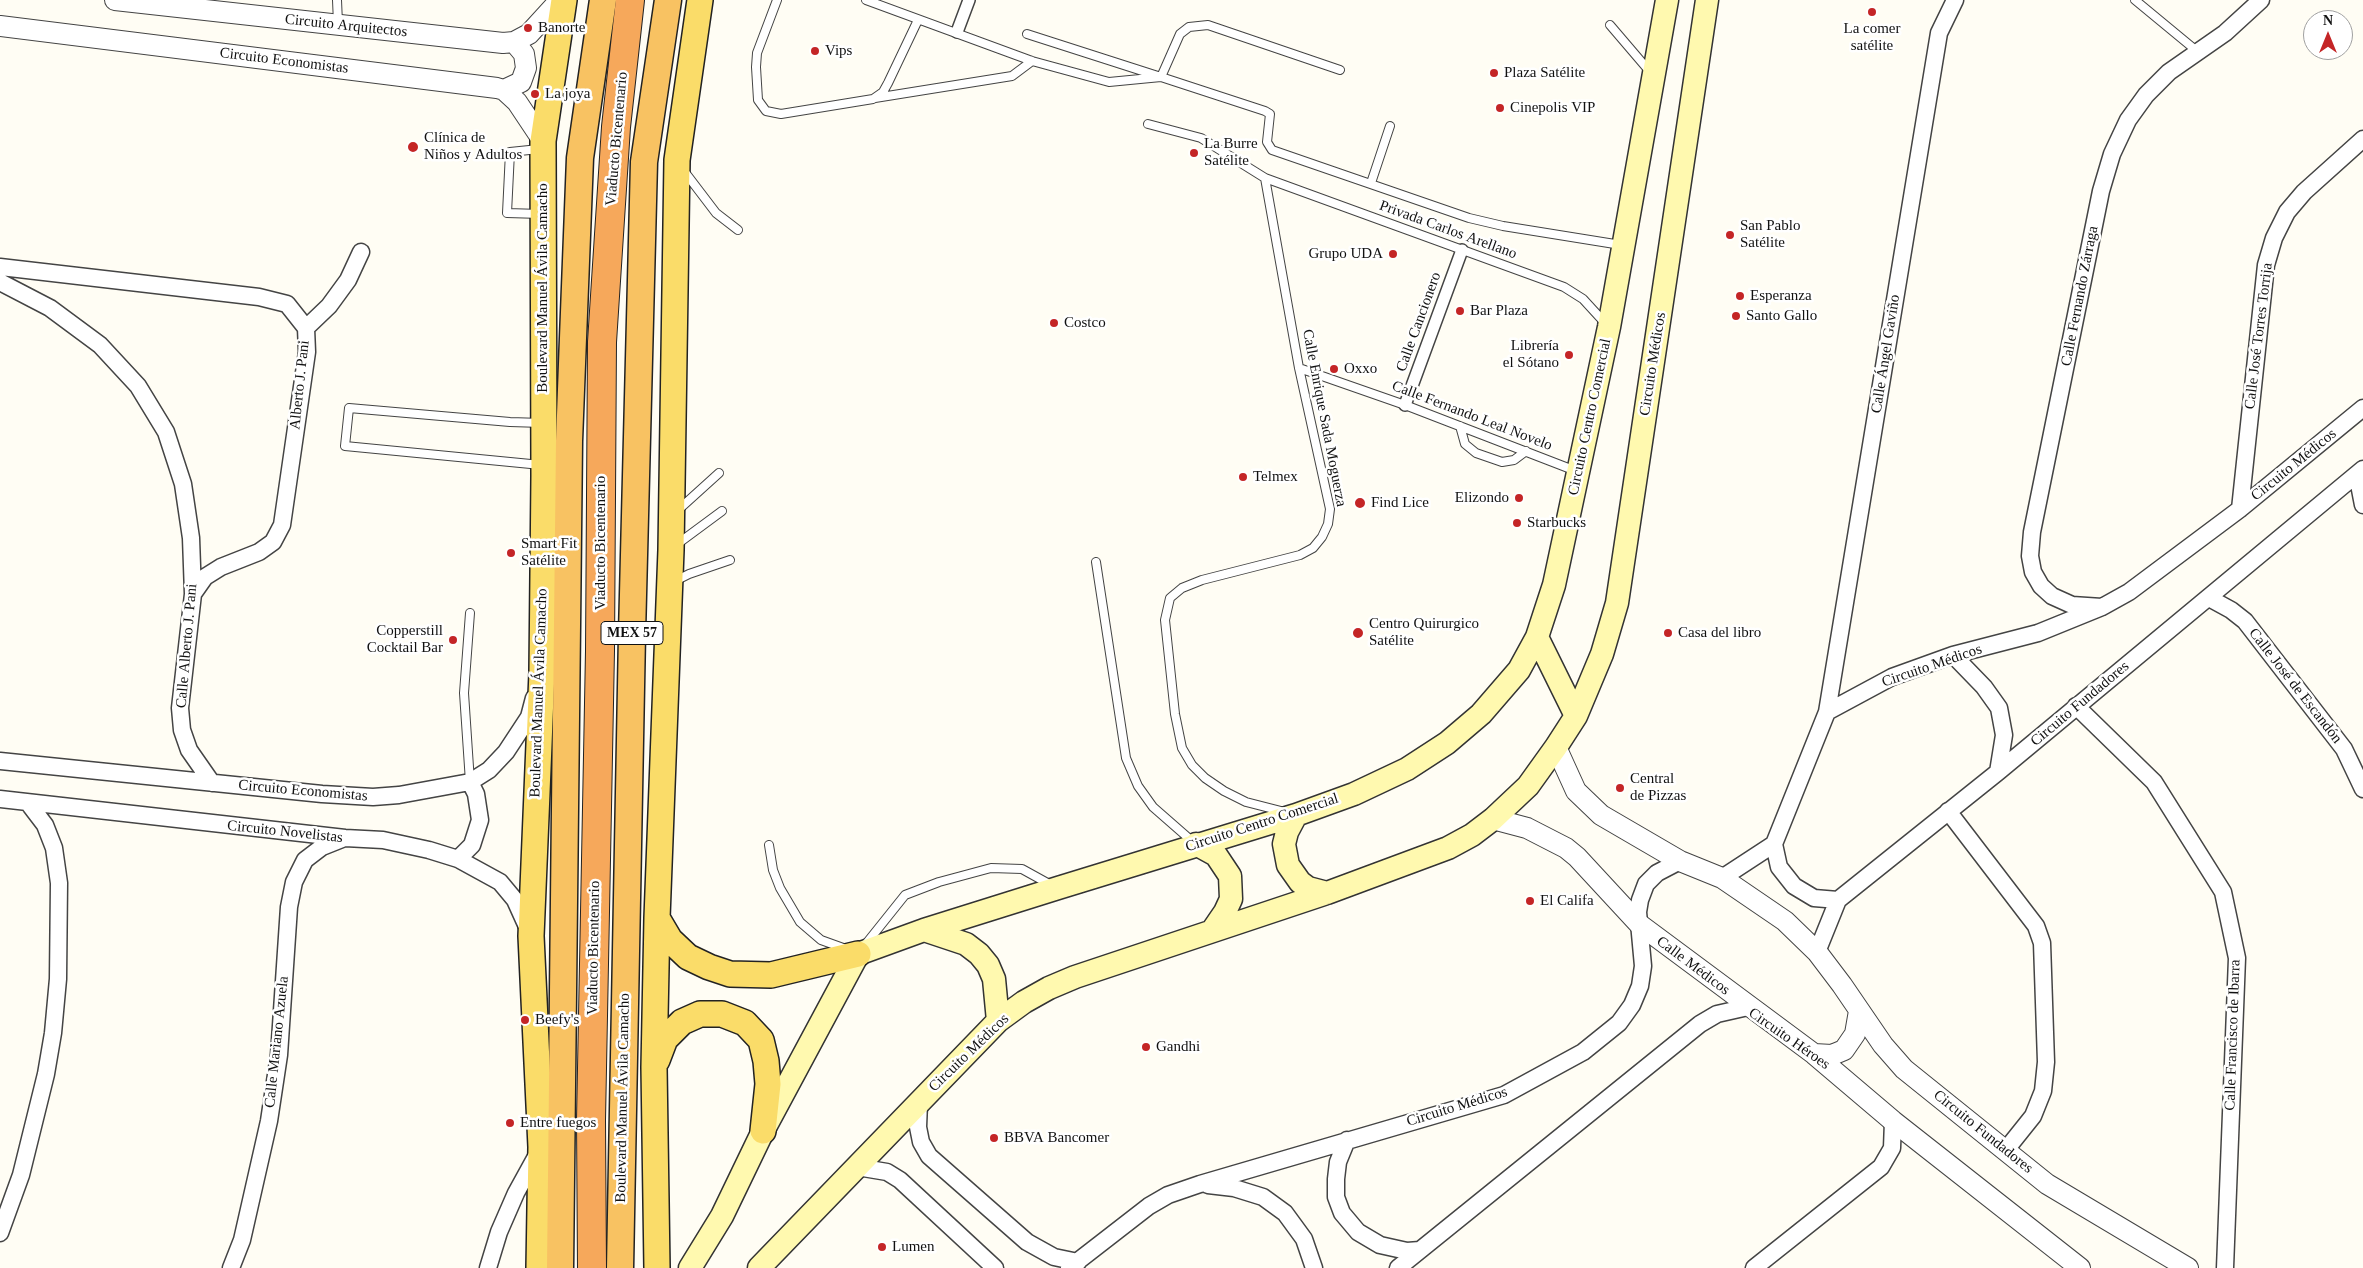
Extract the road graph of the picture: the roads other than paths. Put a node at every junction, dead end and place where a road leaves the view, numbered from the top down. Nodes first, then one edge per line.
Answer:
1 (115, 0) edge
2 (337, 0) edge
3 (560, 0) edge
4 (564, 0) edge
5 (603, 0) edge
6 (630, 0) edge
7 (668, 0) edge
8 (778, 0) edge
9 (866, 0) edge
10 (969, 0) edge
11 (1667, 0) edge
12 (1707, 0) edge
13 (1955, 0) edge
14 (2135, 0) edge
15 (2261, 0) edge
16 (703, 5) edge
17 (918, 20) junction
18 (1610, 25) dead end
19 (0, 26) edge
20 (338, 26) junction
21 (956, 32) junction
22 (1027, 34) dead end
23 (514, 42) junction
24 (2198, 52) junction
25 (1032, 61) junction
26 (1340, 70) dead end
27 (1653, 76) junction
28 (1161, 77) junction
29 (504, 90) junction
30 (873, 99) junction
31 (1148, 124) dead end
32 (1390, 126) dead end
33 (2363, 139) edge
34 (542, 145) junction
35 (677, 160) junction
36 (1265, 178) junction
37 (1371, 184) junction
38 (543, 214) junction
39 (738, 230) dead end
40 (1623, 246) junction
41 (1462, 250) junction
42 (362, 252) dead end
43 (0, 267) edge
44 (0, 282) edge
45 (1609, 327) junction
46 (306, 328) junction
47 (1299, 368) junction
48 (1405, 404) junction
49 (2363, 408) edge
50 (544, 423) junction
51 (1460, 426) junction
52 (1526, 452) junction
53 (544, 466) junction
54 (2360, 471) edge
55 (1578, 472) junction
56 (719, 473) dead end
57 (2363, 505) edge
58 (2240, 509) junction
59 (722, 512) dead end
60 (671, 515) junction
61 (671, 550) junction
62 (730, 560) dead end
63 (1096, 562) dead end
64 (669, 585) junction
65 (193, 594) junction
66 (2209, 598) junction
67 (2102, 607) junction
68 (470, 612) dead end
69 (1537, 638) junction
70 (1953, 656) junction
71 (542, 672) junction
72 (2076, 706) junction
73 (1827, 712) junction
74 (1576, 716) junction
75 (1556, 747) junction
76 (0, 761) edge
77 (1998, 772) junction
78 (470, 782) junction
79 (212, 783) junction
80 (2363, 789) edge
81 (0, 799) edge
82 (29, 804) junction
83 (1948, 811) junction
84 (1296, 815) junction
85 (1493, 819) junction
86 (345, 838) junction
87 (1196, 844) junction
88 (1774, 844) junction
89 (769, 845) dead end
90 (458, 858) junction
91 (1680, 860) junction
92 (1722, 878) junction
93 (1058, 888) junction
94 (1327, 893) junction
95 (1838, 900) junction
96 (657, 918) junction
97 (1639, 924) junction
98 (924, 930) junction
99 (1212, 931) junction
100 (531, 936) junction
101 (1817, 952) junction
102 (858, 954) junction
103 (1748, 1007) junction
104 (1859, 1011) junction
105 (998, 1021) junction
106 (1814, 1054) junction
107 (654, 1067) junction
108 (919, 1103) junction
109 (1893, 1121) junction
110 (763, 1132) junction
111 (1347, 1140) junction
112 (541, 1146) junction
113 (2005, 1151) junction
114 (857, 1167) junction
115 (1200, 1184) junction
116 (0, 1233) edge
117 (1420, 1250) junction
118 (657, 1262) edge
119 (1075, 1266) edge
120 (2073, 1267) edge
121 (231, 1268) edge
122 (488, 1268) edge
123 (539, 1268) edge
124 (560, 1268) edge
125 (592, 1268) edge
126 (620, 1268) edge
127 (690, 1268) edge
128 (759, 1268) edge
129 (995, 1268) edge
130 (1314, 1268) edge
131 (1398, 1268) edge
132 (1754, 1268) edge
133 (2188, 1268) edge
134 (2225, 1268) edge

1 - 20 street, Circuito Arquitectos
2 - 20 lane
3 - 23 street
4 - 34 main road, Boulevard Manuel Ávila Camacho
5 - 124 highway, Boulevard Manuel Ávila Camacho
6 - 125 highway, Viaducto Bicentenario
7 - 126 highway, Boulevard Manuel Ávila Camacho / MEX 57
8 - 30 lane
9 - 17 lane
10 - 21 street
11 - 27 main road, Circuito Centro Comercial
12 - 74 main road, Circuito Médicos
13 - 73 street, Calle Ángel Gaviño
14 - 24 lane
15 - 24 street, Calle Fernando Zárraga
16 - 35 main road, Boulevard Manuel Ávila Camacho
17 - 21 lane
17 - 30 lane
18 - 27 lane
19 - 29 street, Circuito Economistas
20 - 23 street, Circuito Arquitectos
21 - 25 lane
22 - 28 lane
23 - 29 street
24 - 67 street, Calle Fernando Zárraga
25 - 28 lane
25 - 30 lane
26 - 28 lane
27 - 40 main road, Circuito Centro Comercial
28 - 37 lane
29 - 34 street
31 - 36 lane, Privada Carlos Arellano
32 - 37 lane
33 - 58 street, Calle José Torres Torrija
34 - 38 main road, Boulevard Manuel Ávila Camacho
34 - 38 lane
35 - 39 lane
35 - 60 main road, Boulevard Manuel Ávila Camacho
36 - 41 lane, Privada Carlos Arellano
36 - 47 lane, Calle Enrique Sada Moguerza
37 - 40 lane
38 - 50 main road, Boulevard Manuel Ávila Camacho
40 - 45 main road, Circuito Centro Comercial
41 - 45 lane, Privada Carlos Arellano
41 - 48 street, Calle Cancionero
42 - 46 street
43 - 46 street, Alberto J. Pani
44 - 65 street, Calle Alberto J. Pani
45 - 55 main road, Circuito Centro Comercial
46 - 65 street, Alberto J. Pani
47 - 48 lane, Calle Fernando Leal Novelo
47 - 84 lane, Calle Enrique Sada Moguerza
48 - 51 lane, Calle Fernando Leal Novelo
49 - 58 street, Circuito Médicos
50 - 53 main road, Boulevard Manuel Ávila Camacho
50 - 53 lane
51 - 52 lane, Calle Fernando Leal Novelo
51 - 52 lane
52 - 55 lane, Calle Fernando Leal Novelo
53 - 71 main road, Boulevard Manuel Ávila Camacho
54 - 57 street
54 - 66 street, Circuito Fundadores
55 - 69 main road, Circuito Centro Comercial
56 - 60 lane
58 - 67 street, Circuito Médicos
59 - 61 lane
60 - 61 main road, Boulevard Manuel Ávila Camacho
61 - 64 main road, Boulevard Manuel Ávila Camacho
62 - 64 lane
63 - 87 lane
64 - 96 main road, Boulevard Manuel Ávila Camacho
65 - 79 street, Calle Alberto J. Pani
66 - 72 street, Circuito Fundadores
66 - 80 street, Calle José de Escandón
67 - 70 street, Circuito Médicos
68 - 78 lane
69 - 74 main road
69 - 84 main road, Circuito Centro Comercial
70 - 73 street, Circuito Médicos
70 - 77 street
71 - 78 street, Circuito Economistas
71 - 100 main road, Boulevard Manuel Ávila Camacho
72 - 77 street, Circuito Fundadores
72 - 134 street, Calle Francisco de Ibarra
73 - 88 street
74 - 75 main road, Circuito Médicos
75 - 85 main road, Circuito Médicos
75 - 91 street
76 - 79 street, Circuito Economistas
77 - 83 street, Circuito Fundadores
78 - 79 street, Circuito Economistas
78 - 90 street
81 - 82 street, Circuito Novelistas
82 - 86 street, Circuito Novelistas
82 - 116 street
83 - 95 street, Circuito Fundadores
83 - 113 street
84 - 87 main road, Circuito Centro Comercial
84 - 94 main road
85 - 94 main road, Circuito Médicos
85 - 97 street
86 - 90 street, Circuito Novelistas
86 - 121 street, Calle Mariano Azuela
87 - 93 main road, Circuito Centro Comercial
87 - 99 main road
88 - 92 street
88 - 95 street
89 - 102 lane
90 - 100 street, Circuito Novelistas
91 - 92 street
91 - 97 street, Circuito Médicos
92 - 101 street, Circuito Fundadores
93 - 98 main road, Circuito Centro Comercial
93 - 102 lane
94 - 99 main road, Circuito Médicos
95 - 101 street, Circuito Fundadores
96 - 102 main road
96 - 107 main road, Boulevard Manuel Ávila Camacho
97 - 103 street, Calle Médicos
97 - 111 street, Circuito Médicos
98 - 102 main road, Circuito Centro Comercial
98 - 105 main road
99 - 105 main road, Circuito Médicos
100 - 112 main road, Boulevard Manuel Ávila Camacho
101 - 104 street, Circuito Fundadores
102 - 110 main road
103 - 106 street, Circuito Héroes
103 - 117 street, Circuito Héroes
104 - 106 street
104 - 113 street, Circuito Fundadores
105 - 108 main road, Circuito Médicos
106 - 109 street, Circuito Héroes
107 - 110 main road
107 - 118 main road, Boulevard Manuel Ávila Camacho
108 - 114 main road, Circuito Médicos
108 - 119 street, Circuito Médicos
109 - 120 street, Circuito Héroes
109 - 132 street
110 - 127 main road
111 - 115 street, Circuito Médicos
111 - 117 street
112 - 122 street
112 - 123 main road, Boulevard Manuel Ávila Camacho
113 - 133 street, Circuito Fundadores
114 - 128 main road, Circuito Médicos
114 - 129 street
115 - 119 street, Circuito Médicos
115 - 130 street
117 - 131 street, Circuito Héroes

